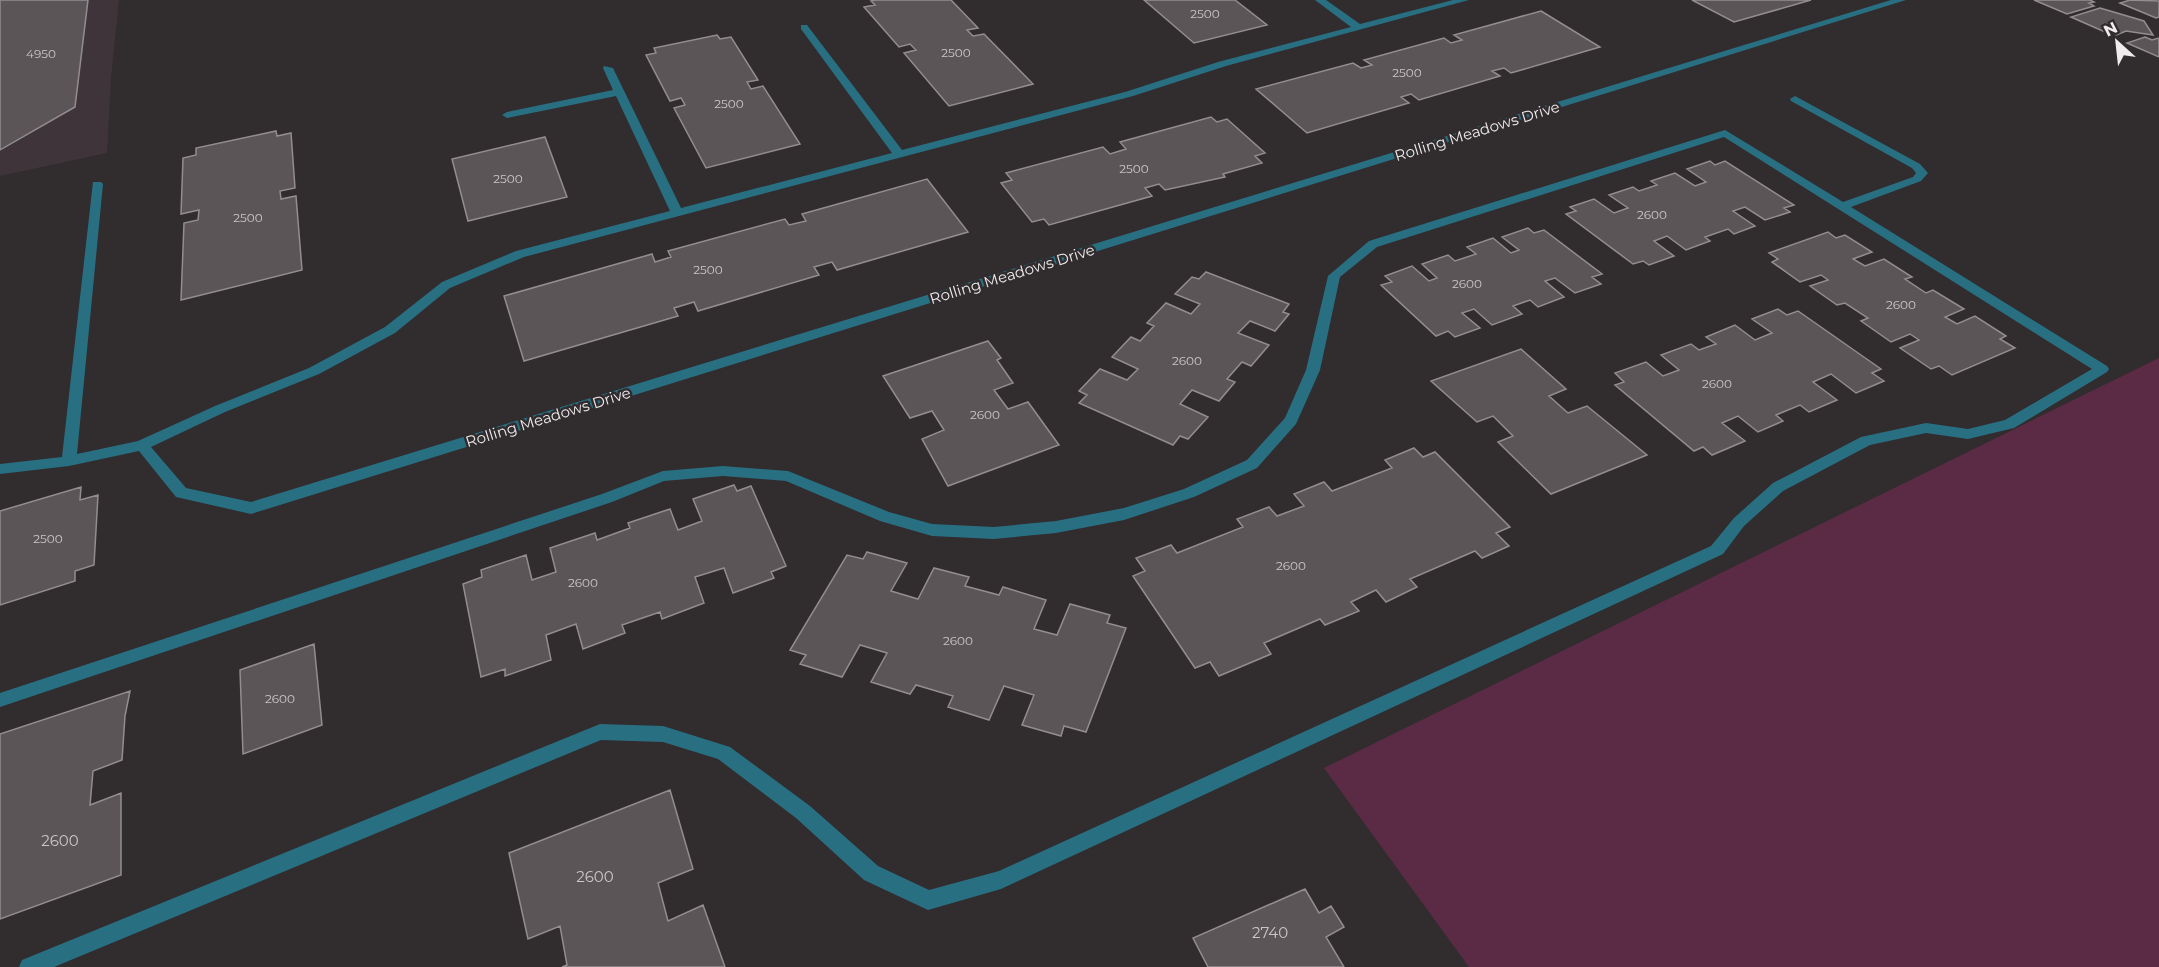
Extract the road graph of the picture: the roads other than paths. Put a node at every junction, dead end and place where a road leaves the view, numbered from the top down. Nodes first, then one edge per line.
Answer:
1 (1320, 0) edge
2 (1464, 0) edge
3 (1901, 0) edge
4 (804, 27) dead end
5 (1359, 28) junction
6 (608, 68) dead end
7 (619, 92) junction
8 (1795, 99) dead end
9 (507, 115) dead end
10 (899, 154) junction
11 (97, 184) dead end
12 (1842, 206) junction
13 (677, 213) junction
14 (142, 445) junction
15 (69, 461) junction
16 (0, 469) edge
17 (0, 700) edge
18 (29, 967) edge

1 - 5 lane
2 - 5 lane
3 - 14 lane, Rolling Meadows Drive
4 - 10 lane
5 - 10 lane
6 - 7 lane
7 - 9 lane
7 - 13 lane
8 - 12 lane
10 - 13 lane
11 - 15 lane
12 - 17 lane
12 - 18 lane
13 - 14 lane
14 - 15 lane
15 - 16 lane

